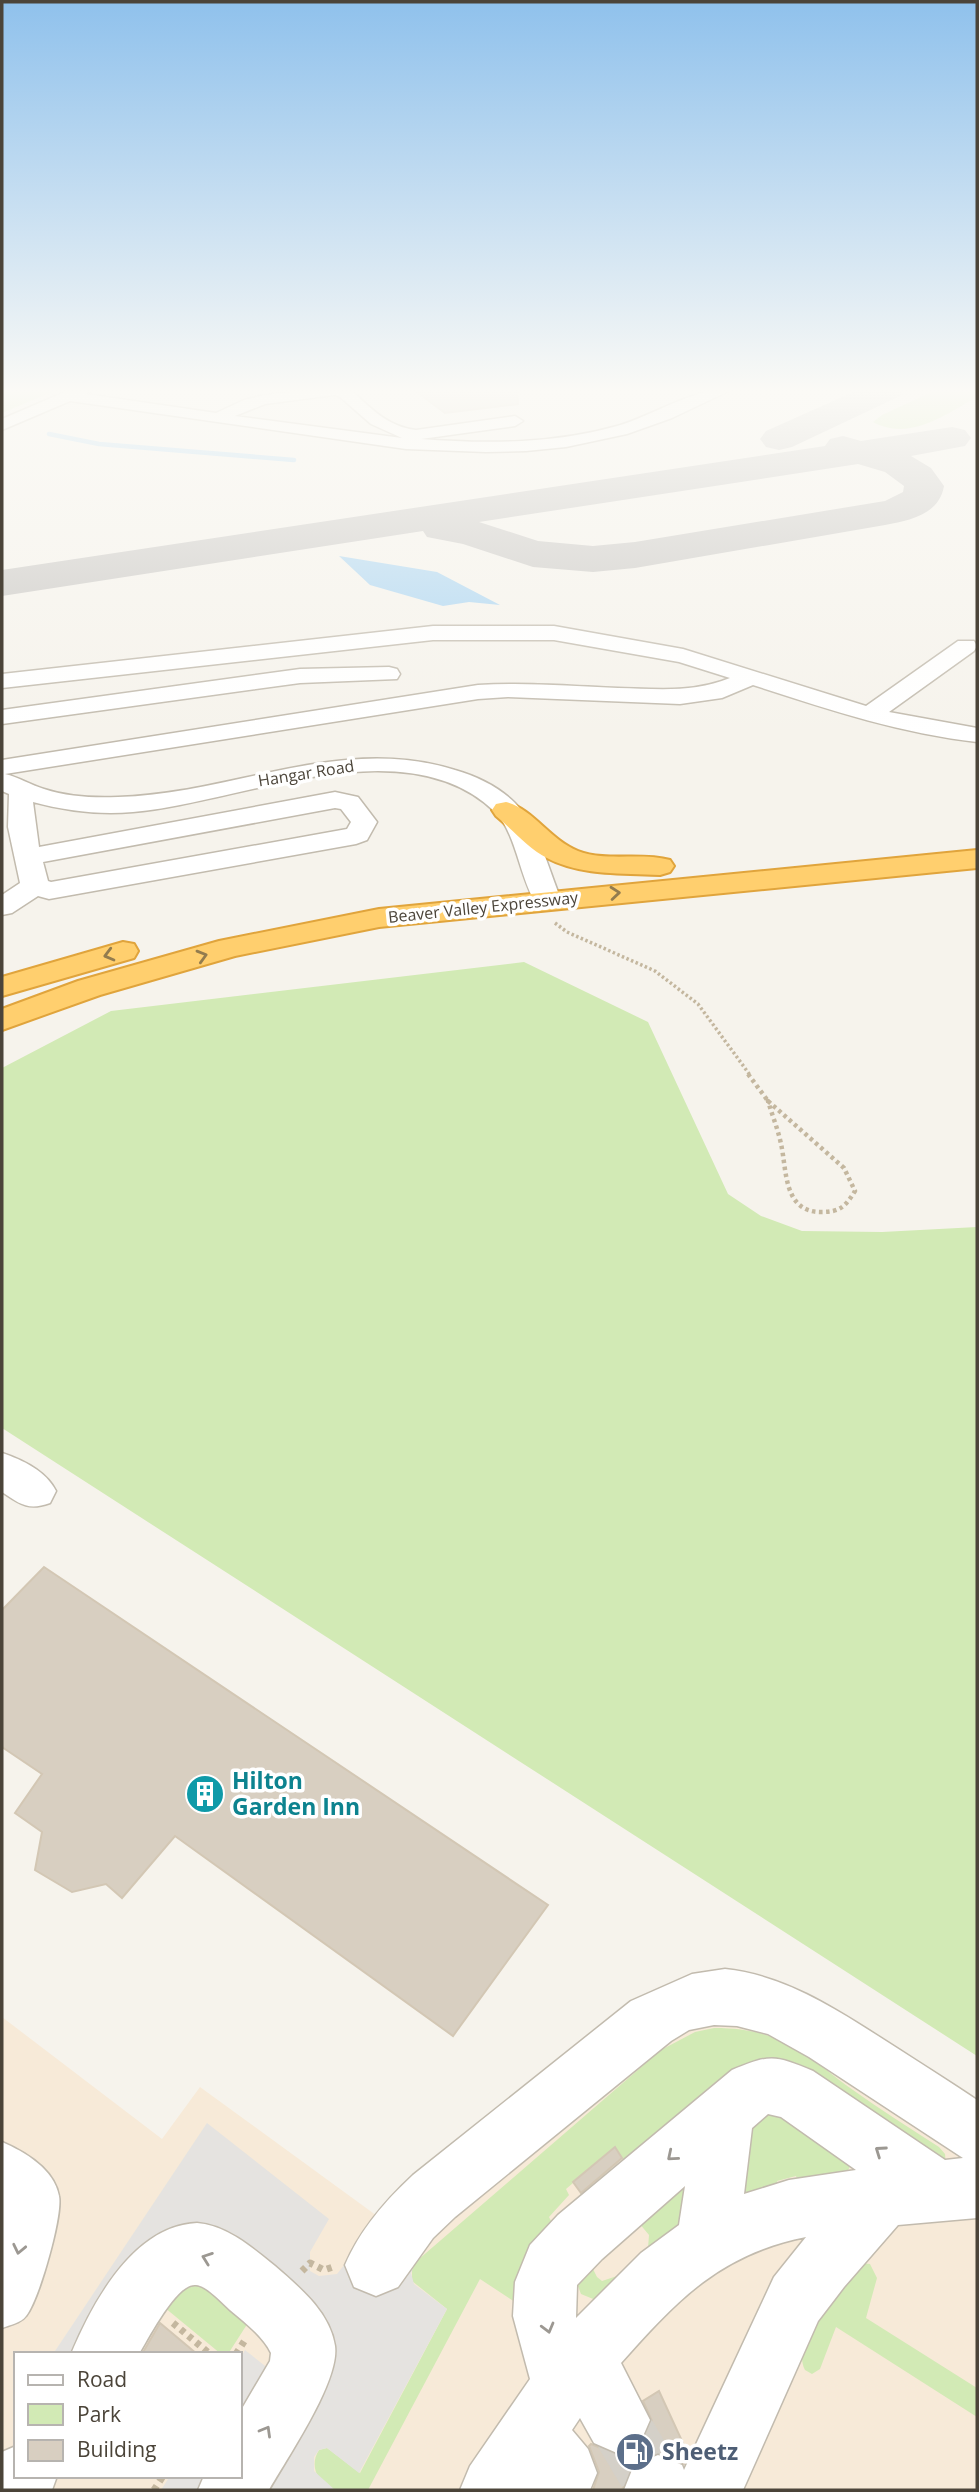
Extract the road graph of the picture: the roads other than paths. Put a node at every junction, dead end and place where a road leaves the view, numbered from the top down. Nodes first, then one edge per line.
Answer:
1 (965, 655) edge
2 (389, 674) dead end
3 (751, 678) junction
4 (2, 681) edge
5 (908, 687) junction
6 (869, 715) junction
7 (2, 717) edge
8 (977, 720) edge
9 (977, 735) edge
10 (2, 767) edge
11 (12, 786) edge
12 (506, 810) junction
13 (977, 841) edge
14 (28, 857) junction
15 (977, 859) edge
16 (660, 866) junction
17 (35, 886) junction
18 (542, 888) junction
19 (2, 907) edge
20 (2, 987) edge
21 (2, 1020) edge
22 (725, 2112) junction
23 (977, 2135) edge
24 (9, 2180) edge
25 (933, 2191) edge
26 (707, 2243) junction
27 (376, 2265) dead end
28 (2, 2297) edge
29 (104, 2352) edge
30 (561, 2413) junction
31 (617, 2420) dead end
32 (242, 2472) edge
33 (494, 2490) edge
34 (675, 2490) edge

1 - 5 street
2 - 7 street
3 - 4 street
3 - 6 street
3 - 10 street
5 - 6 street
5 - 8 street
6 - 9 street
11 - 12 street, Hangar Road
11 - 14 street
12 - 16 highway
12 - 18 street
13 - 16 highway, Beaver Valley Expressway
14 - 17 street
14 - 17 street
18 -> 15 highway, Beaver Valley Expressway
16 - 18 highway, Beaver Valley Expressway
17 - 19 street
18 -> 20 highway, Beaver Valley Expressway
21 -> 18 highway, Beaver Valley Expressway
25 -> 22 street
22 - 26 street
22 -> 30 street
23 - 27 street
24 -> 28 street
25 - 26 street
25 - 34 street
26 - 30 street
32 -> 29 street
30 - 31 street
30 - 33 street

